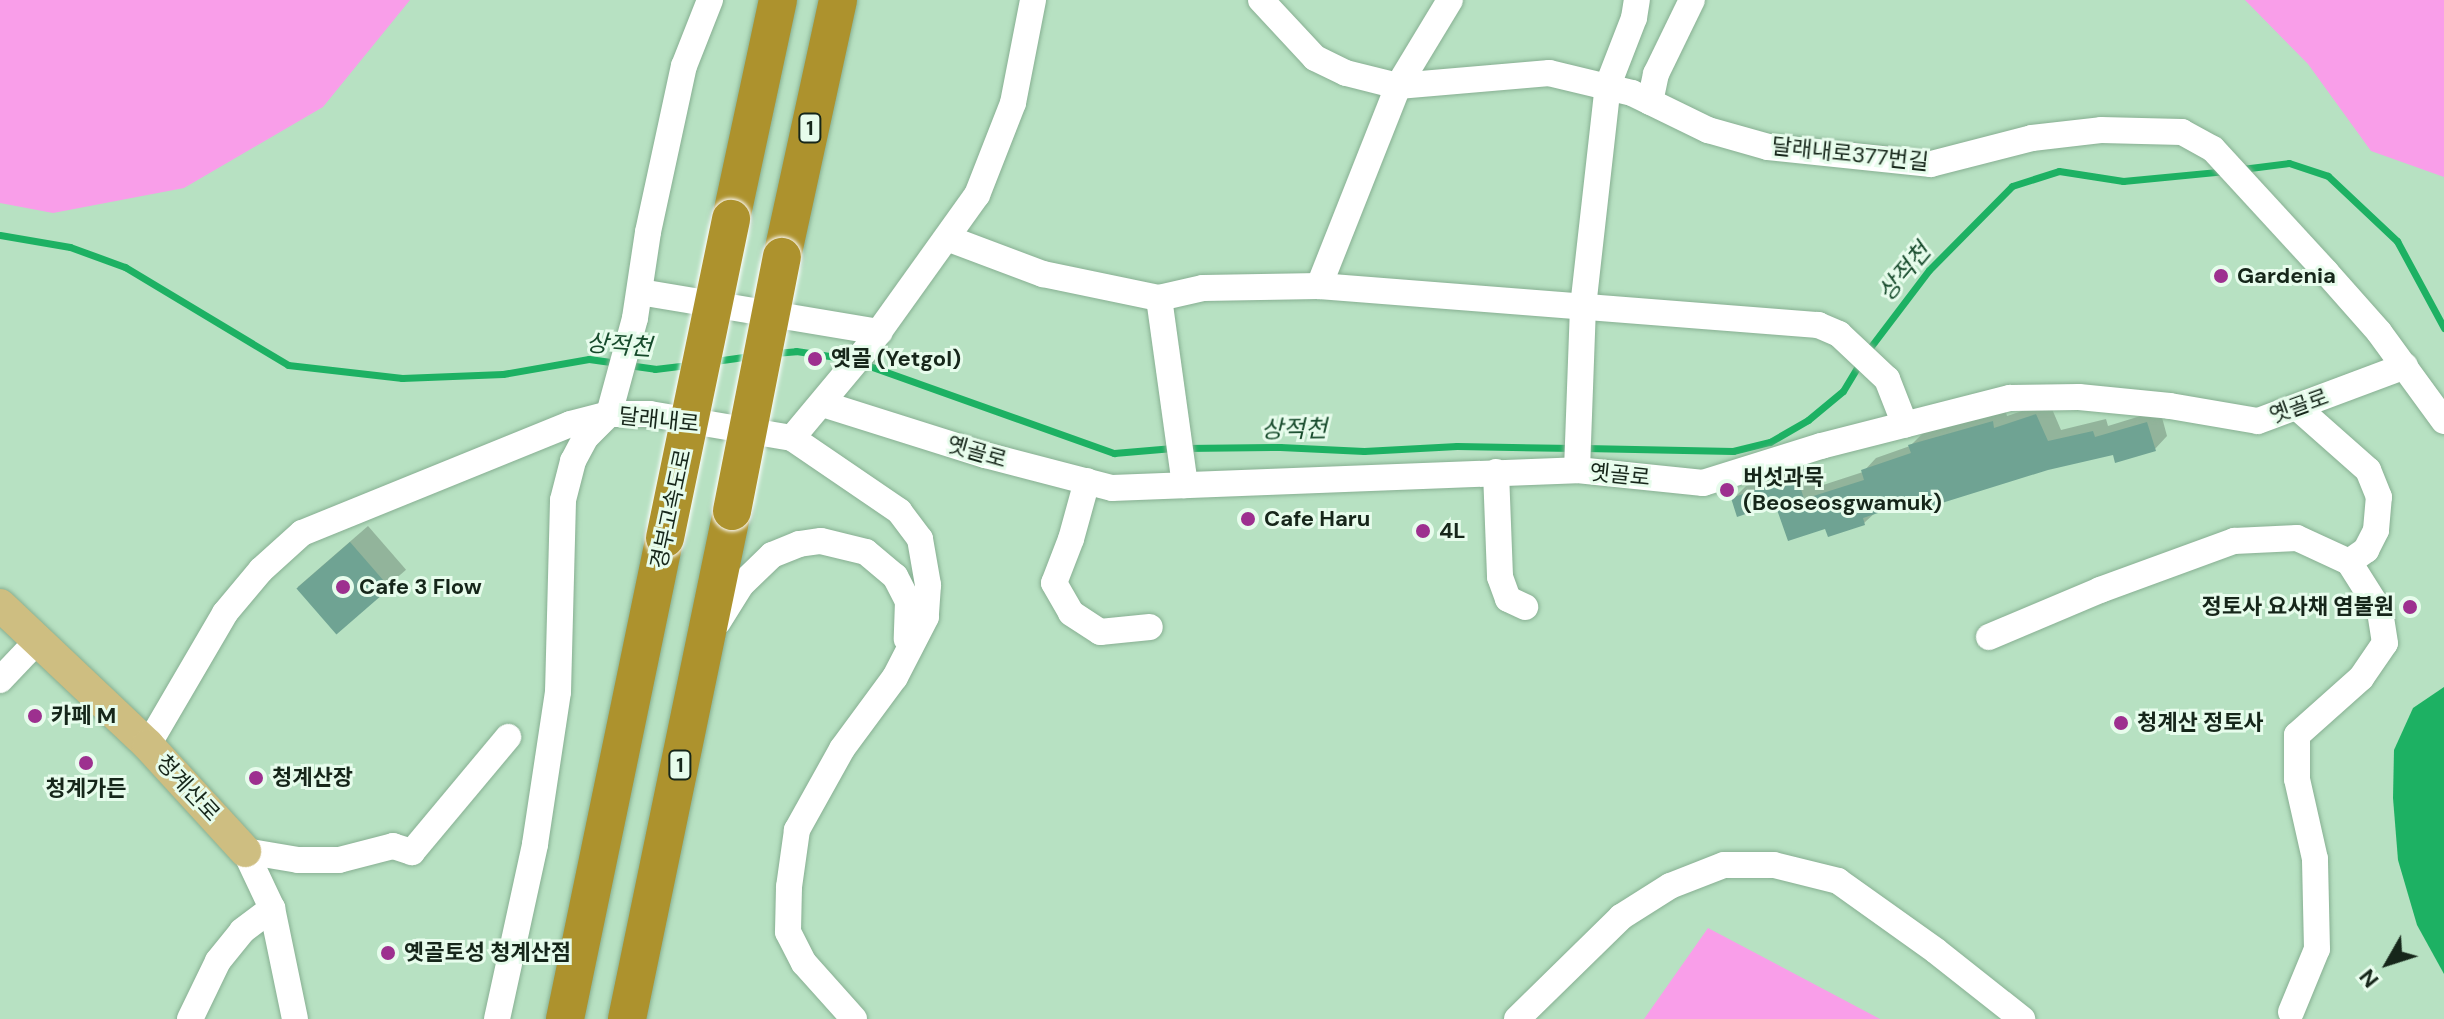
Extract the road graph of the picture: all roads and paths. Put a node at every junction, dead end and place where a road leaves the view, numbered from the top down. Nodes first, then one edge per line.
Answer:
1 (710, 0) edge
2 (778, 0) edge
3 (838, 0) edge
4 (1033, 0) edge
5 (1261, 0) edge
6 (1450, 0) edge
7 (1637, 0) edge
8 (1692, 0) edge
9 (1608, 85) junction
10 (1398, 86) junction
11 (1650, 102) junction
12 (947, 238) junction
13 (1319, 286) junction
14 (1159, 298) junction
15 (638, 305) junction
16 (1583, 307) junction
17 (874, 339) junction
18 (2405, 366) junction
19 (823, 404) junction
20 (2298, 408) junction
21 (609, 414) junction
22 (2444, 421) edge
23 (1905, 425) junction
24 (792, 438) junction
25 (1577, 470) junction
26 (1496, 472) junction
27 (1183, 474) junction
28 (1087, 481) junction
29 (2349, 562) junction
30 (0, 605) edge
31 (1525, 607) dead end
32 (1150, 627) dead end
33 (1989, 637) dead end
34 (39, 639) junction
35 (702, 658) junction
36 (2, 675) edge
37 (895, 677) junction
38 (508, 737) dead end
39 (148, 745) junction
40 (245, 851) junction
41 (272, 908) junction
42 (2291, 1012) dead end
43 (190, 1019) edge
44 (295, 1019) edge
45 (497, 1019) edge
46 (565, 1019) edge
47 (627, 1019) edge
48 (854, 1019) edge
49 (1517, 1019) edge
50 (2022, 1019) edge

1 - 15 street
2 - 46 highway, 경부고속도로, bridge
3 - 35 highway, 1, bridge
4 - 12 street
5 - 10 street, 달래내로377번길
6 - 10 street
7 - 9 street
8 - 11 street
9 - 10 street, 달래내로377번길
9 - 11 street, 달래내로377번길
9 - 16 street
10 - 13 street
11 - 18 street, 달래내로377번길
12 - 14 street
12 - 17 street
13 - 14 street
13 - 16 street
14 - 27 street
15 - 17 street
15 - 21 street
16 - 23 street
16 - 25 street
17 - 19 street
18 - 20 street, 옛골로
18 - 22 street, 달래내로377번길
19 - 24 street
19 - 28 street, 옛골로
20 - 23 street, 옛골로
20 - 29 street
21 - 24 street, 달래내로
21 - 39 street, 달래내로
21 - 45 street
23 - 25 street, 옛골로
24 - 37 street
25 - 26 street, 옛골로
26 - 27 street, 옛골로
26 - 31 street
27 - 28 street, 옛골로
28 - 32 street
29 - 33 street
29 - 42 street
30 - 34 main road, 청계산로
34 - 36 street
34 - 39 main road, 청계산로
35 - 37 street
35 - 47 highway, 1
37 - 48 street
38 - 40 street
39 - 40 main road, 청계산로
40 - 41 street, 청계산로
41 - 43 street
41 - 44 street, 청계산로
49 - 50 street

